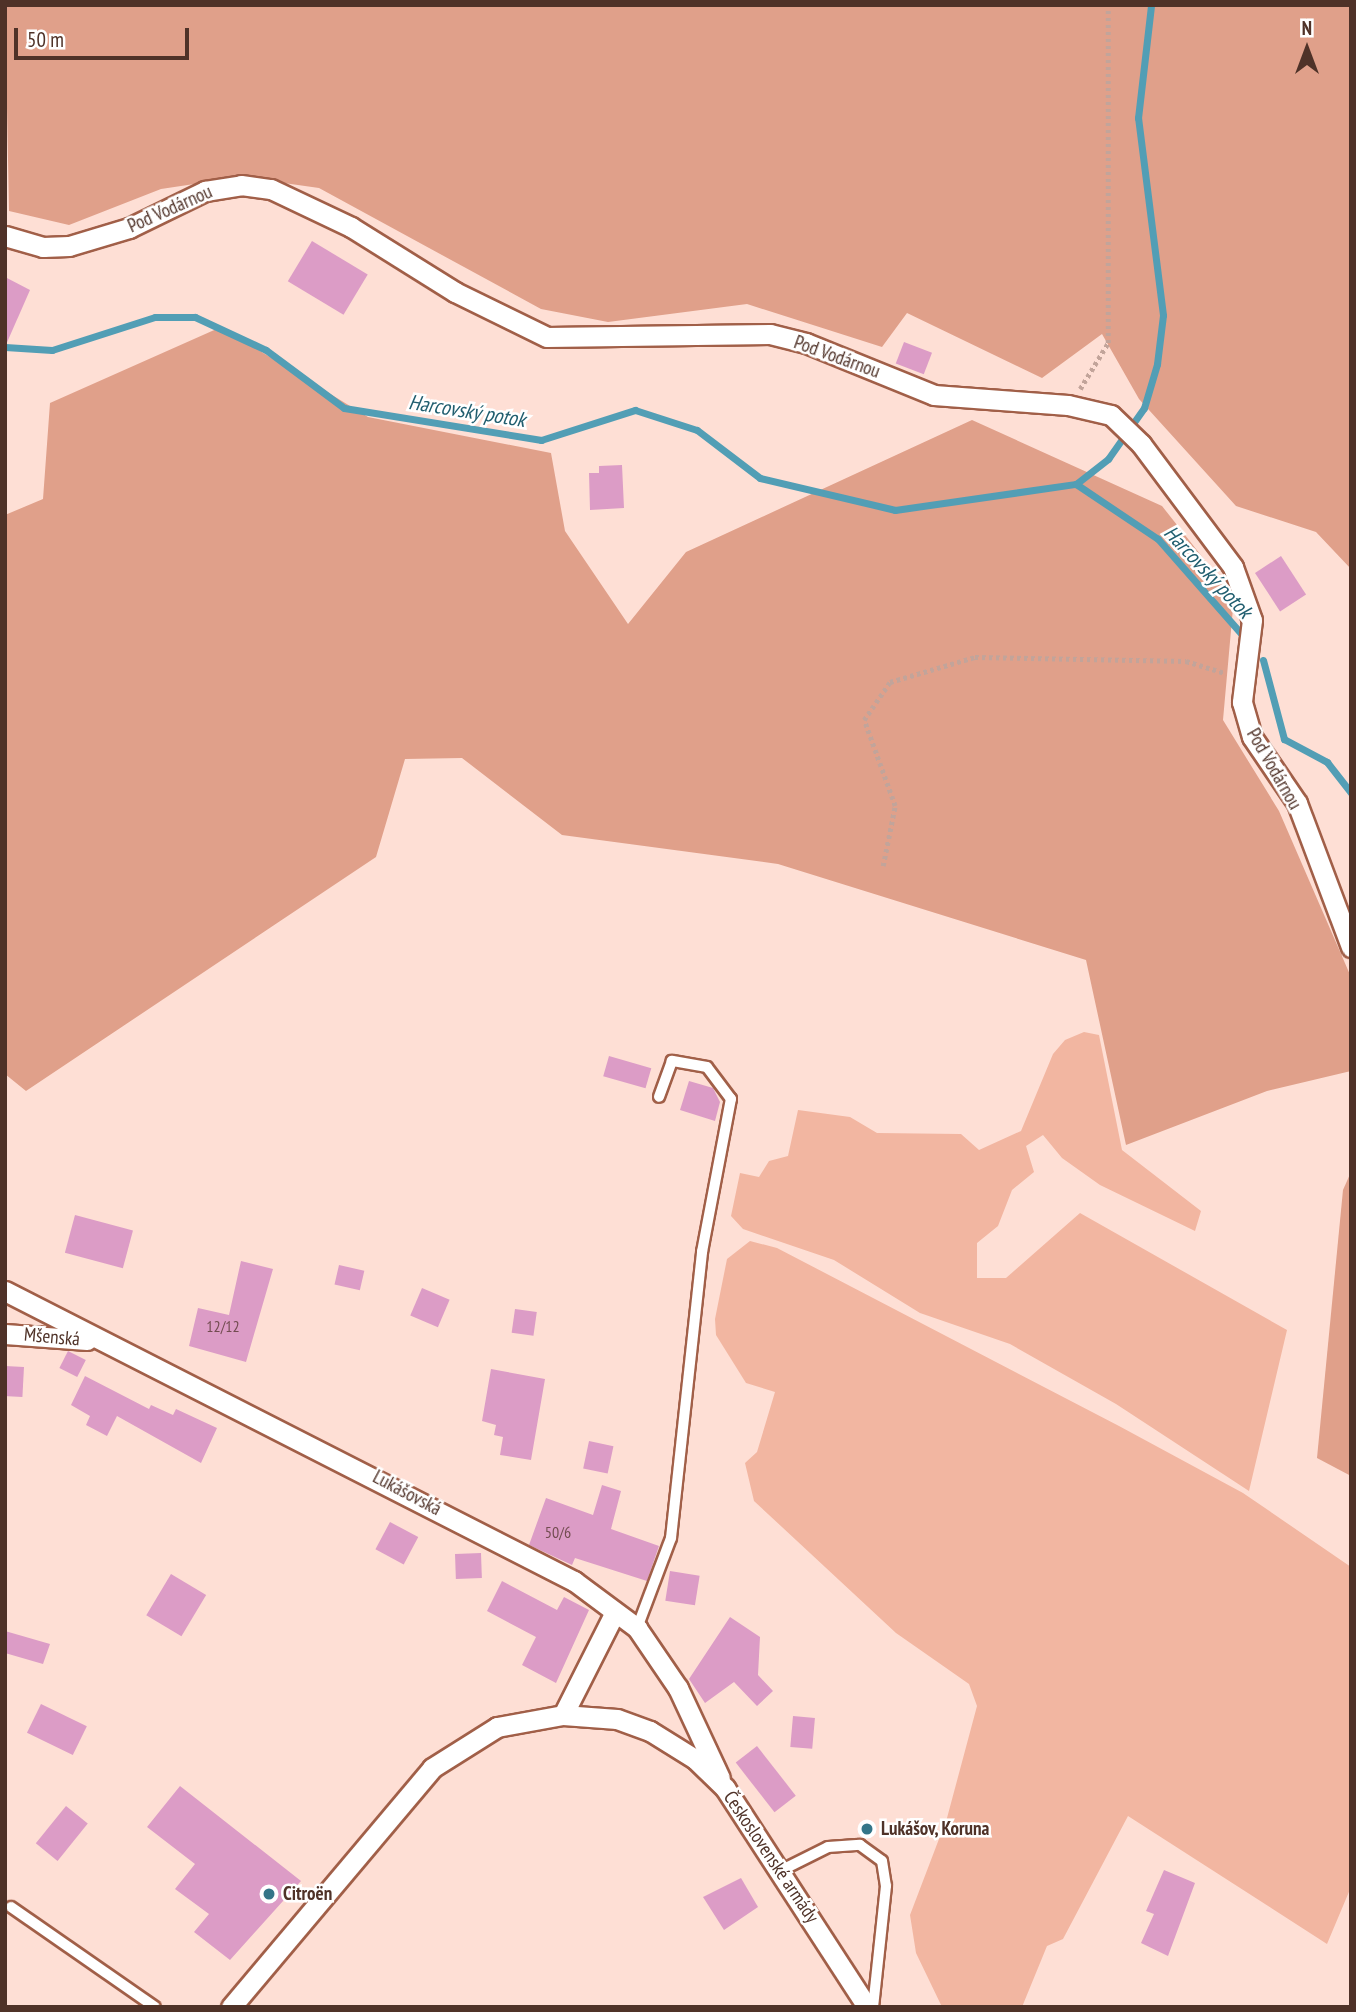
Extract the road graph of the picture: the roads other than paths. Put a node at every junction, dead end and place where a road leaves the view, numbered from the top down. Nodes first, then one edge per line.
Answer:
1 (5, 236) edge
2 (1351, 947) edge
3 (659, 1097) dead end
4 (5, 1291) edge
5 (5, 1334) edge
6 (98, 1342) junction
7 (615, 1612) junction
8 (636, 1628) junction
9 (564, 1715) junction
10 (725, 1788) junction
11 (782, 1870) junction
12 (11, 1907) dead end
13 (155, 2007) edge
14 (231, 2007) edge
15 (867, 2007) edge
16 (873, 2007) edge

1 - 2 street, Pod Vodárnou
3 - 8 lane
4 - 6 street, Lukášovská
5 - 6 street, Mšenská
6 - 7 street, Lukášovská
7 - 8 street, Lukášovská
7 - 9 street
8 - 10 street, Lukášovská
9 - 10 street, Československé armády
9 - 14 street, Československé armády
10 - 11 street, Československé armády
11 - 15 street, Československé armády
11 - 16 lane
12 - 13 lane

